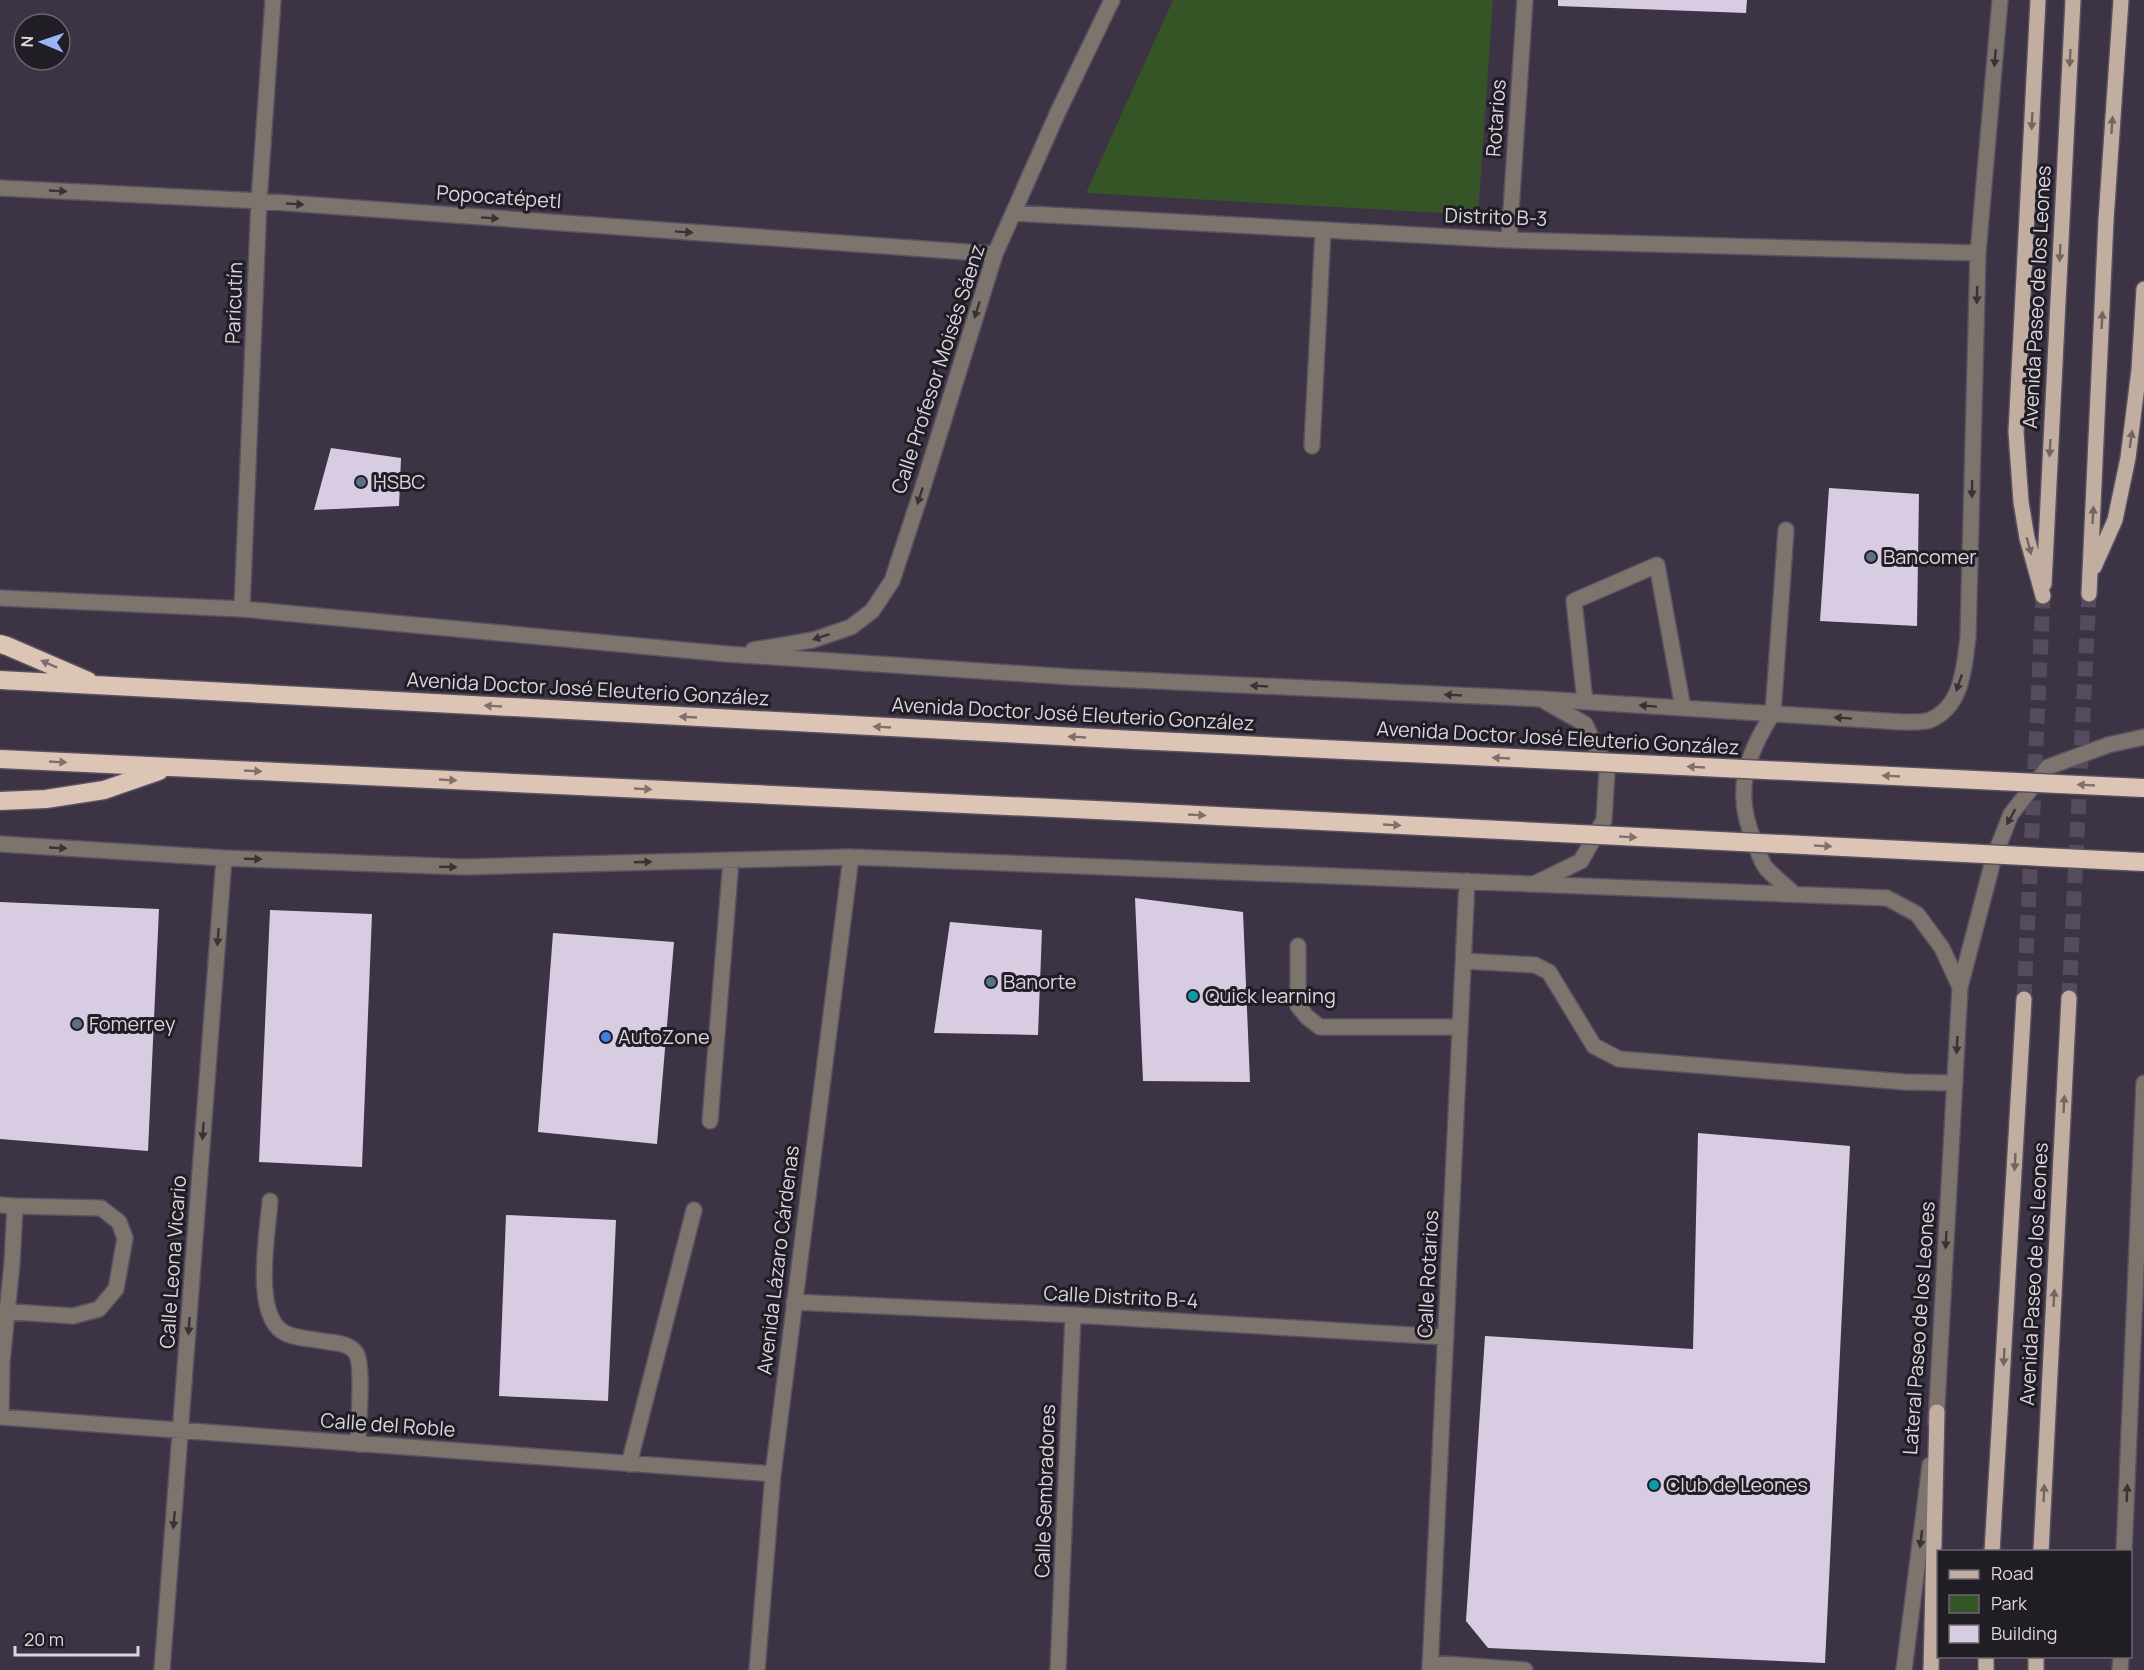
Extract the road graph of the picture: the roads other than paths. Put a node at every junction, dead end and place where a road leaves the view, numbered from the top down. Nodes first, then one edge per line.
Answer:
1 (273, 0) edge
2 (1112, 0) edge
3 (1525, 0) edge
4 (2000, 0) edge
5 (2038, 0) edge
6 (2073, 0) edge
7 (2121, 0) edge
8 (0, 188) edge
9 (259, 201) junction
10 (1013, 213) junction
11 (1323, 230) junction
12 (1509, 240) junction
13 (994, 254) junction
14 (1978, 254) junction
15 (2144, 289) edge
16 (1312, 446) dead end
17 (1786, 530) dead end
18 (2091, 575) junction
19 (2089, 594) tunnel mouth
20 (0, 598) edge
21 (242, 609) junction
22 (0, 644) edge
23 (727, 654) junction
24 (0, 680) edge
25 (98, 686) junction
26 (1542, 699) junction
27 (1585, 702) junction
28 (1683, 708) junction
29 (1773, 714) junction
30 (2144, 737) edge
31 (0, 759) edge
32 (170, 767) junction
33 (2144, 788) edge
34 (0, 801) edge
35 (0, 844) edge
36 (851, 857) junction
37 (224, 858) junction
38 (731, 860) junction
39 (2144, 862) edge
40 (1467, 881) junction
41 (1534, 884) junction
42 (1793, 893) junction
43 (1298, 946) dead end
44 (1464, 960) junction
45 (1960, 987) junction
46 (2069, 998) tunnel mouth
47 (2024, 999) tunnel mouth
48 (1460, 1027) junction
49 (1955, 1083) junction
50 (2144, 1083) edge
51 (710, 1121) dead end
52 (2141, 1193) edge
53 (270, 1201) dead end
54 (7, 1206) edge
55 (693, 1210) dead end
56 (794, 1302) junction
57 (4, 1311) edge
58 (1073, 1315) junction
59 (1446, 1337) junction
60 (2138, 1374) edge
61 (1937, 1412) junction
62 (0, 1417) edge
63 (181, 1430) junction
64 (358, 1444) junction
65 (629, 1464) junction
66 (773, 1474) junction
67 (1992, 1550) edge
68 (2041, 1550) edge
69 (2124, 1550) edge
70 (1430, 1667) edge
71 (162, 1670) edge
72 (757, 1670) edge
73 (1058, 1670) edge
74 (1525, 1670) edge
75 (1904, 1670) edge
76 (1931, 1670) edge

1 - 9 street, Paricutín
2 - 10 street, Calle Profesor Moisés Sáenz
3 - 12 street, Rotarios
4 -> 14 street
5 - 6 main road, Avenida Paseo de los Leones
18 -> 7 main road
8 -> 9 street, Popocatépetl
9 -> 13 street, Popocatépetl
9 - 21 street, Paricutín
10 - 11 street, Distrito B-3
10 - 13 street, Calle Profesor Moisés Sáenz
11 - 12 street, Distrito B-3
11 - 16 street
12 - 14 street, Distrito B-3
13 -> 23 street, Calle Profesor Moisés Sáenz
14 -> 29 street
18 -> 15 main road
17 - 29 street
18 - 19 main road
20 - 21 street
21 - 23 street
25 -> 22 highway
26 -> 23 street
24 - 25 highway, Avenida Doctor José Eleuterio González
33 -> 25 highway, Avenida Doctor José Eleuterio González, bridge
26 - 27 street
26 - 41 street
28 -> 27 street
27 - 28 street
28 - 29 street
29 - 42 street
30 -> 45 street, Lateral Paseo de los Leones
31 -> 32 highway
32 - 34 highway
32 -> 39 highway, bridge
35 -> 37 street
36 - 38 street
36 - 40 street
36 - 56 street, Avenida Lázaro Cárdenas
37 -> 38 street
37 -> 63 street, Calle Leona Vicario
38 - 51 street
40 - 41 street
40 - 44 street, Calle Rotarios
41 - 42 street
42 - 45 street
43 - 48 street
44 - 48 street, Calle Rotarios
44 - 49 street
45 -> 49 street, Lateral Paseo de los Leones
68 -> 46 main road, Avenida Paseo de los Leones
47 -> 67 main road, Avenida Paseo de los Leones
48 - 59 street, Calle Rotarios
49 -> 61 street, Lateral Paseo de los Leones
50 - 52 street
52 - 60 street
53 - 64 street
54 - 57 street
54 - 57 street
55 - 65 street
56 - 58 street, Calle Distrito B-4
56 - 66 street, Avenida Lázaro Cárdenas
57 - 62 street
58 - 59 street, Calle Distrito B-4
58 - 73 street, Calle Sembradores
59 - 70 street, Calle Rotarios
69 -> 60 street
61 -> 75 street, Lateral Paseo de los Leones
61 - 76 main road
62 - 63 street, Calle del Roble
63 - 64 street, Calle del Roble
63 -> 71 street, Calle Leona Vicario
64 - 65 street, Calle del Roble
65 - 66 street, Calle del Roble
66 - 72 street, Avenida Lázaro Cárdenas
70 - 74 street

